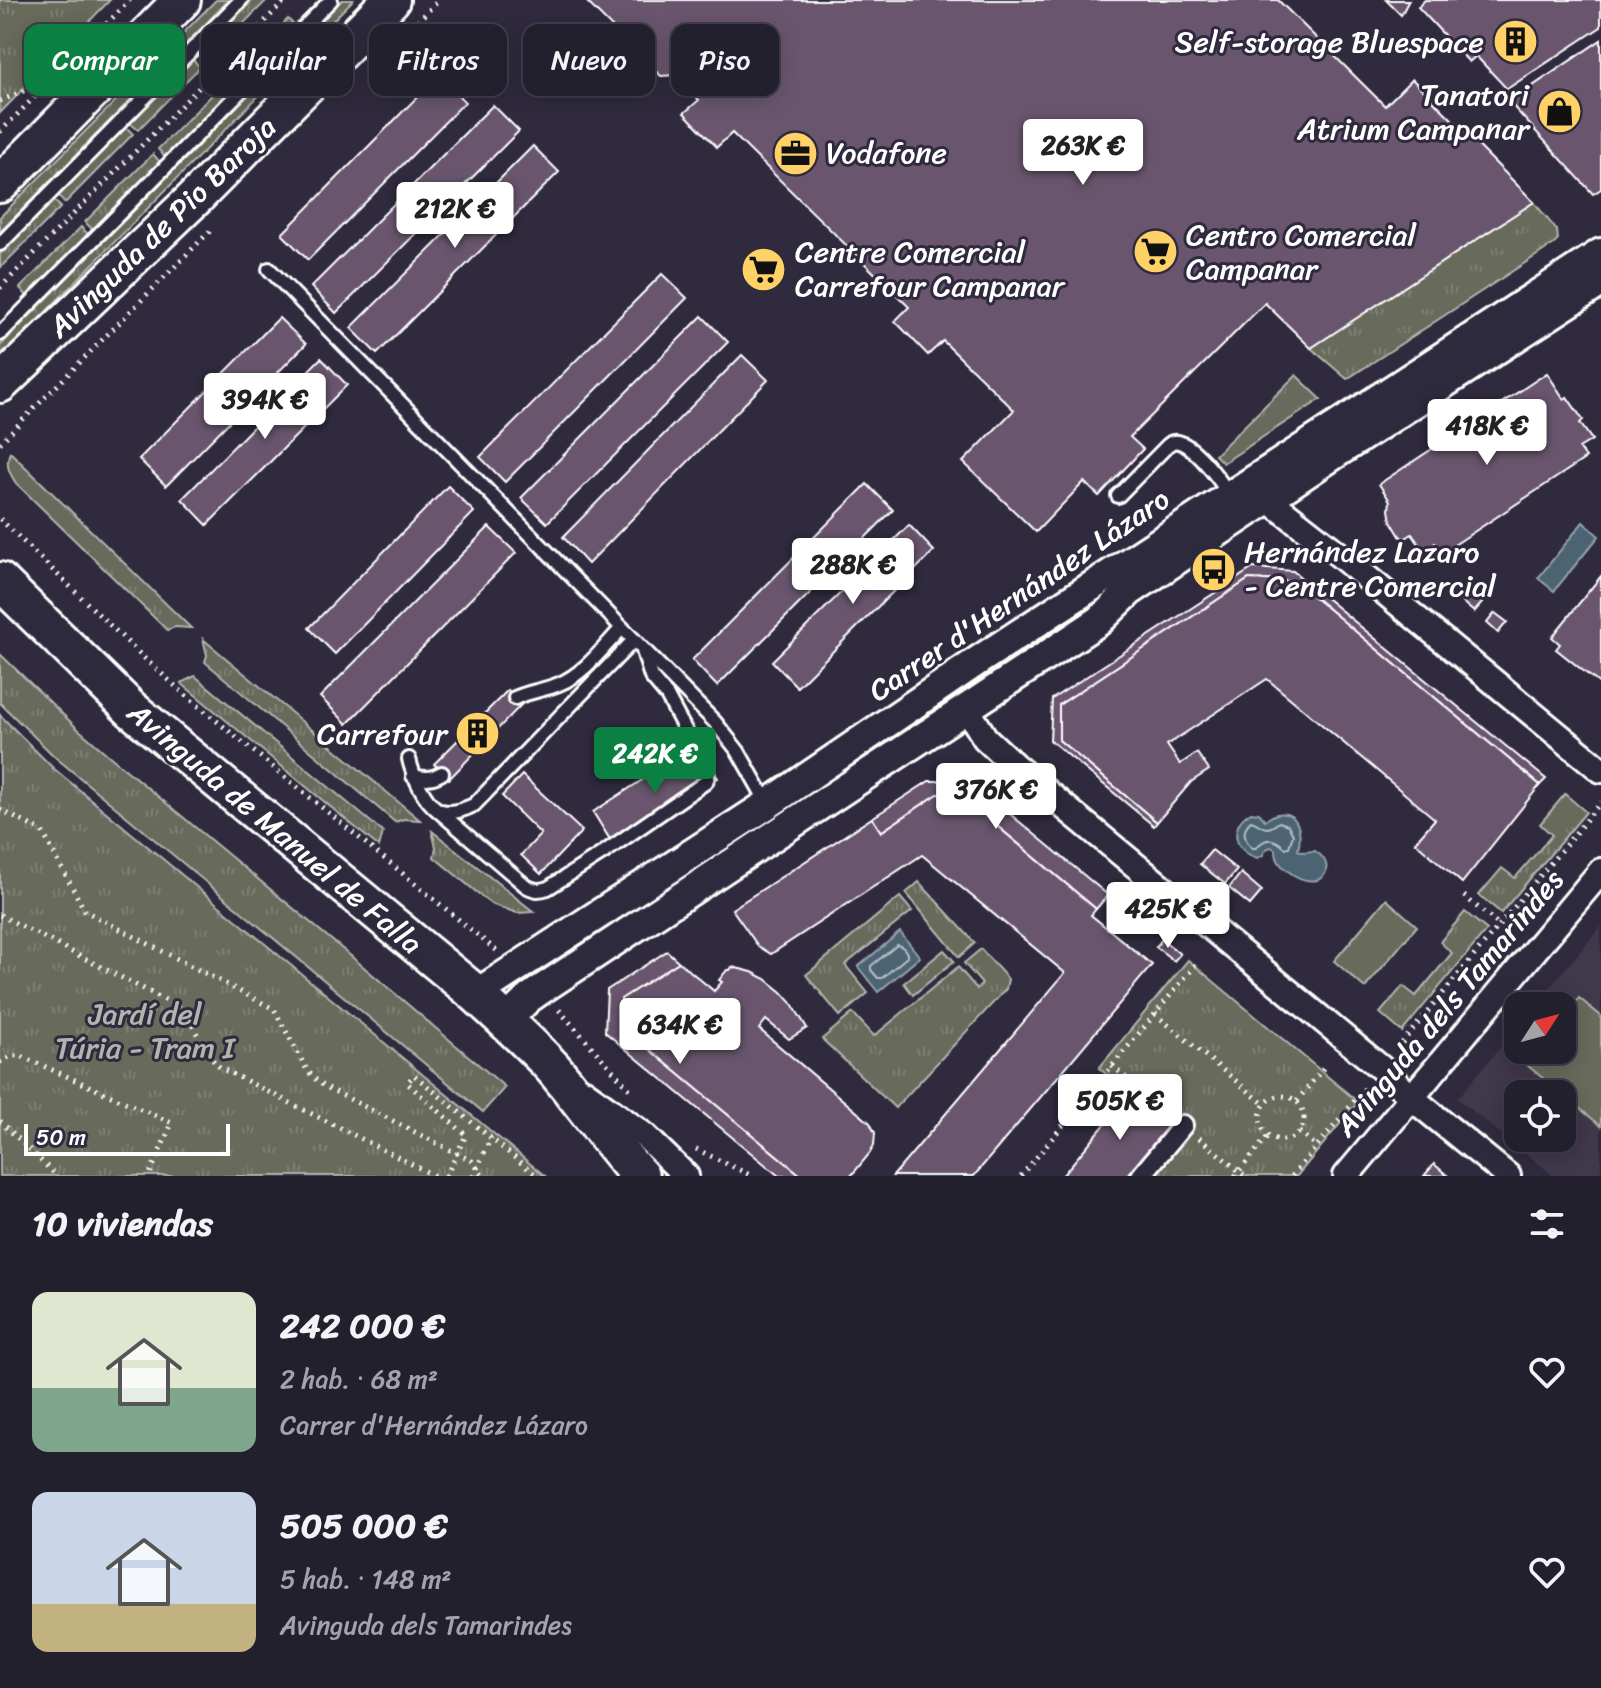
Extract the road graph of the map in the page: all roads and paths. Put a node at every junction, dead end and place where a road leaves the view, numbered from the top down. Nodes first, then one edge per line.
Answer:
1 (130, 0) edge
2 (182, 0) edge
3 (241, 0) edge
4 (286, 0) edge
5 (331, 0) edge
6 (439, 0) edge
7 (401, 14) edge
8 (106, 24) edge
9 (24, 91) edge
10 (35, 96) edge
11 (0, 101) edge
12 (0, 132) edge
13 (0, 184) edge
14 (211, 230) dead end
15 (0, 244) edge
16 (1601, 253) edge
17 (269, 269) dead end
18 (1601, 282) edge
19 (0, 288) edge
20 (0, 334) edge
21 (0, 384) edge
22 (0, 443) edge
23 (1249, 493) junction
24 (1118, 496) dead end
25 (0, 519) edge
26 (0, 581) edge
27 (622, 628) junction
28 (638, 644) junction
29 (979, 660) junction
30 (515, 698) dead end
31 (967, 709) junction
32 (409, 759) dead end
33 (1601, 770) edge
34 (442, 773) dead end
35 (413, 776) junction
36 (1601, 802) edge
37 (768, 804) junction
38 (435, 808) junction
39 (0, 810) edge
40 (1601, 871) edge
41 (1464, 896) dead end
42 (0, 915) edge
43 (1499, 925) junction
44 (503, 956) dead end
45 (1198, 962) dead end
46 (476, 994) junction
47 (555, 1007) dead end
48 (1155, 1014) junction
49 (505, 1021) junction
50 (1397, 1049) dead end
51 (0, 1062) edge
52 (1325, 1066) dead end
53 (555, 1071) junction
54 (1371, 1081) dead end
55 (637, 1097) dead end
56 (1412, 1098) junction
57 (1297, 1101) junction
58 (1264, 1104) junction
59 (0, 1121) edge
60 (1183, 1125) dead end
61 (1299, 1132) junction
62 (1268, 1136) junction
63 (491, 1137) junction
64 (688, 1145) dead end
65 (1317, 1146) junction
66 (457, 1154) junction
67 (57, 1176) edge
68 (149, 1176) edge
69 (435, 1176) edge
70 (446, 1176) edge
71 (474, 1176) edge
72 (483, 1176) edge
73 (537, 1176) edge
74 (640, 1176) edge
75 (686, 1176) edge
76 (752, 1176) edge
77 (1021, 1176) edge
78 (1141, 1176) edge
79 (1235, 1176) edge
80 (1292, 1176) edge
81 (1346, 1176) edge
82 (1508, 1176) edge

1 - 8 path
2 - 13 main road
3 - 15 lane
4 - 19 path
5 - 20 lane, Avinguda de Pio Baroja
6 - 7 path
7 - 21 main road, Avinguda de Pio Baroja
9 - 11 path
10 - 12 path
14 - 22 path
16 - 23 street, Carrer d'Hernández Lázaro
17 - 27 lane
18 - 23 street
23 - 24 lane
23 - 29 street, Carrer d'Hernández Lázaro
23 - 31 street
23 - 33 street
25 - 44 path
26 - 46 main road, Avinguda de Manuel de Falla
27 - 28 lane
27 - 30 lane
28 - 37 lane
28 - 38 lane
28 - 38 lane
29 - 31 street
29 - 37 street, Carrer d'Hernández Lázaro
31 - 49 street
31 - 56 street
32 - 35 lane
34 - 35 lane
35 - 38 lane
36 - 43 path
37 - 46 street, Carrer d'Hernández Lázaro
39 - 66 path
40 - 56 street, Avinguda dels Tamarindes
41 - 43 path
42 - 69 path
43 - 50 path
45 - 48 path
46 - 49 main road, Avinguda de Manuel de Falla
47 - 55 path
48 - 58 path
48 - 77 path
49 - 53 main road, Avinguda de Manuel de Falla
51 - 68 path
52 - 57 path
53 - 74 main road, Avinguda de Manuel de Falla
53 - 75 street, Avinguda de Manuel de Falla
54 - 65 path
56 - 81 street, Avinguda dels Tamarindes
56 - 82 street
57 - 58 path
57 - 61 path
58 - 62 path
59 - 67 path
60 - 78 street
61 - 62 path
61 - 65 path
62 - 79 path
63 - 66 path
63 - 71 path, bridge
63 - 73 path
64 - 76 path
65 - 80 path
66 - 70 path
66 - 72 path

